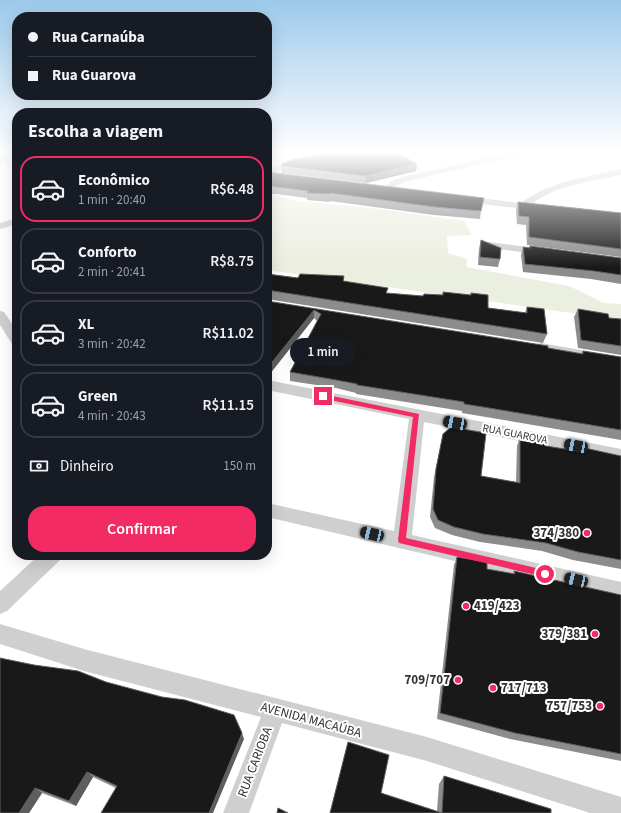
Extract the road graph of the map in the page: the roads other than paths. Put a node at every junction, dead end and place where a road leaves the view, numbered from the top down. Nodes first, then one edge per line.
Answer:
1 (395, 191) edge
2 (548, 191) edge
3 (402, 192) edge
4 (455, 198) edge
5 (523, 206) junction
6 (546, 208) edge
7 (12, 222) edge
8 (0, 226) edge
9 (489, 245) edge
10 (551, 253) edge
11 (0, 315) edge
12 (12, 333) edge
13 (527, 345) edge
14 (621, 361) edge
15 (272, 386) edge
16 (417, 415) junction
17 (621, 455) edge
18 (272, 511) edge
19 (402, 540) junction
20 (47, 560) edge
21 (621, 591) edge
22 (0, 604) edge
23 (0, 634) edge
24 (275, 711) junction
25 (621, 810) edge
26 (236, 813) edge

1 - 3 street
2 - 5 street
4 - 5 street
5 - 6 street
7 - 8 street
9 - 10 street
11 - 12 street
13 - 14 street
15 - 16 street, RUA GUAROVA
16 - 17 street, RUA GUAROVA
16 - 19 street
18 - 19 street
19 - 21 street
20 - 22 street
23 - 24 street, AVENIDA MACAÚBA
24 - 25 street, AVENIDA MACAÚBA
24 - 26 street, RUA CARIOBA

